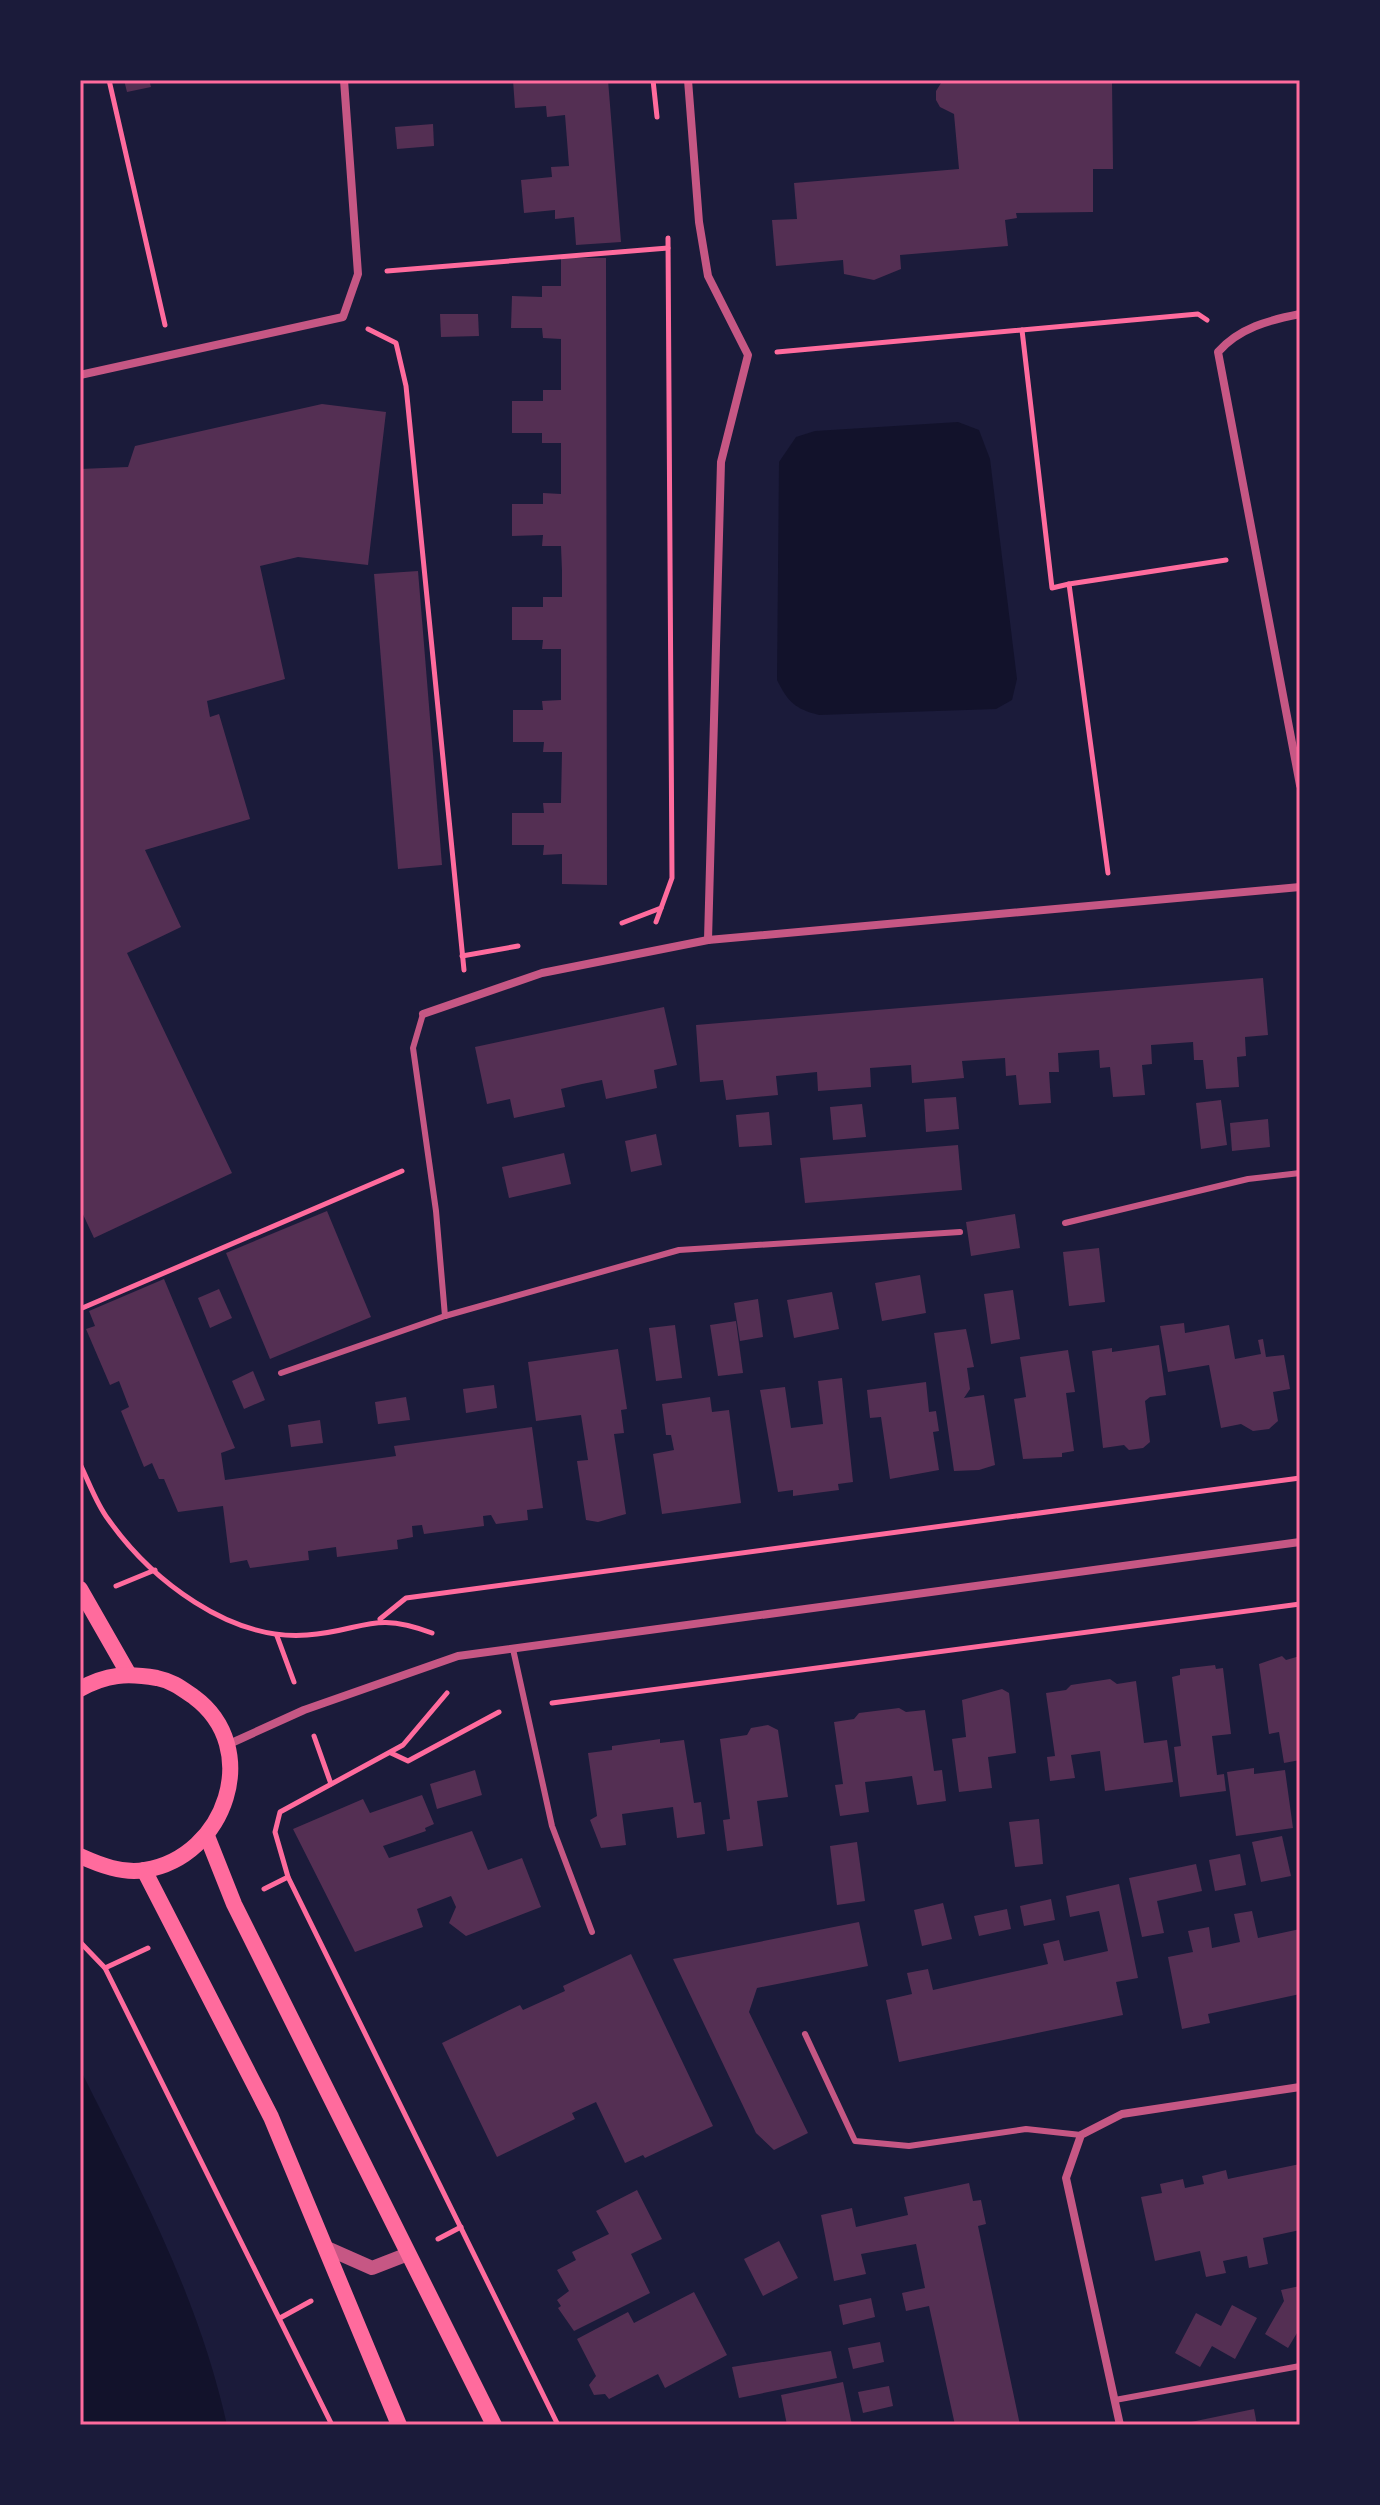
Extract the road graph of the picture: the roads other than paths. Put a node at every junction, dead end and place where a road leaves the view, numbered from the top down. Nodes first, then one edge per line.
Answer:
1 (344, 80) edge
2 (688, 80) edge
3 (1300, 314) edge
4 (80, 375) edge
5 (1300, 785) edge
6 (1300, 887) edge
7 (708, 940) junction
8 (423, 1014) joint
9 (1300, 1173) edge
10 (1065, 1223) dead end
11 (960, 1232) dead end
12 (445, 1316) junction
13 (281, 1373) dead end
14 (1300, 1542) edge
15 (80, 1589) edge
16 (513, 1649) junction
17 (128, 1673) junction
18 (80, 1689) edge
19 (227, 1745) junction
20 (207, 1836) junction
21 (80, 1856) edge
22 (144, 1870) junction
23 (592, 1932) dead end
24 (805, 2034) dead end
25 (1300, 2087) edge
26 (1081, 2135) junction
27 (329, 2249) junction
28 (408, 2254) junction
29 (1300, 2366) edge
30 (1115, 2400) junction
31 (399, 2425) edge
32 (494, 2425) edge
33 (1120, 2425) edge

1 - 4 street
2 - 7 street
3 - 5 street
6 - 7 street
7 - 8 street
8 - 12 lane
9 - 10 lane
11 - 12 lane
12 - 13 lane
14 - 16 street
15 - 17 main road
16 - 19 street
16 - 23 lane
17 - 18 main road
17 - 19 main road
19 - 20 main road
20 - 22 main road
20 - 28 main road
21 - 22 main road
22 - 27 main road
24 - 26 lane
25 - 26 street
26 - 30 street
27 - 28 street
27 - 31 main road
28 - 32 main road
29 - 30 lane
30 - 33 street

